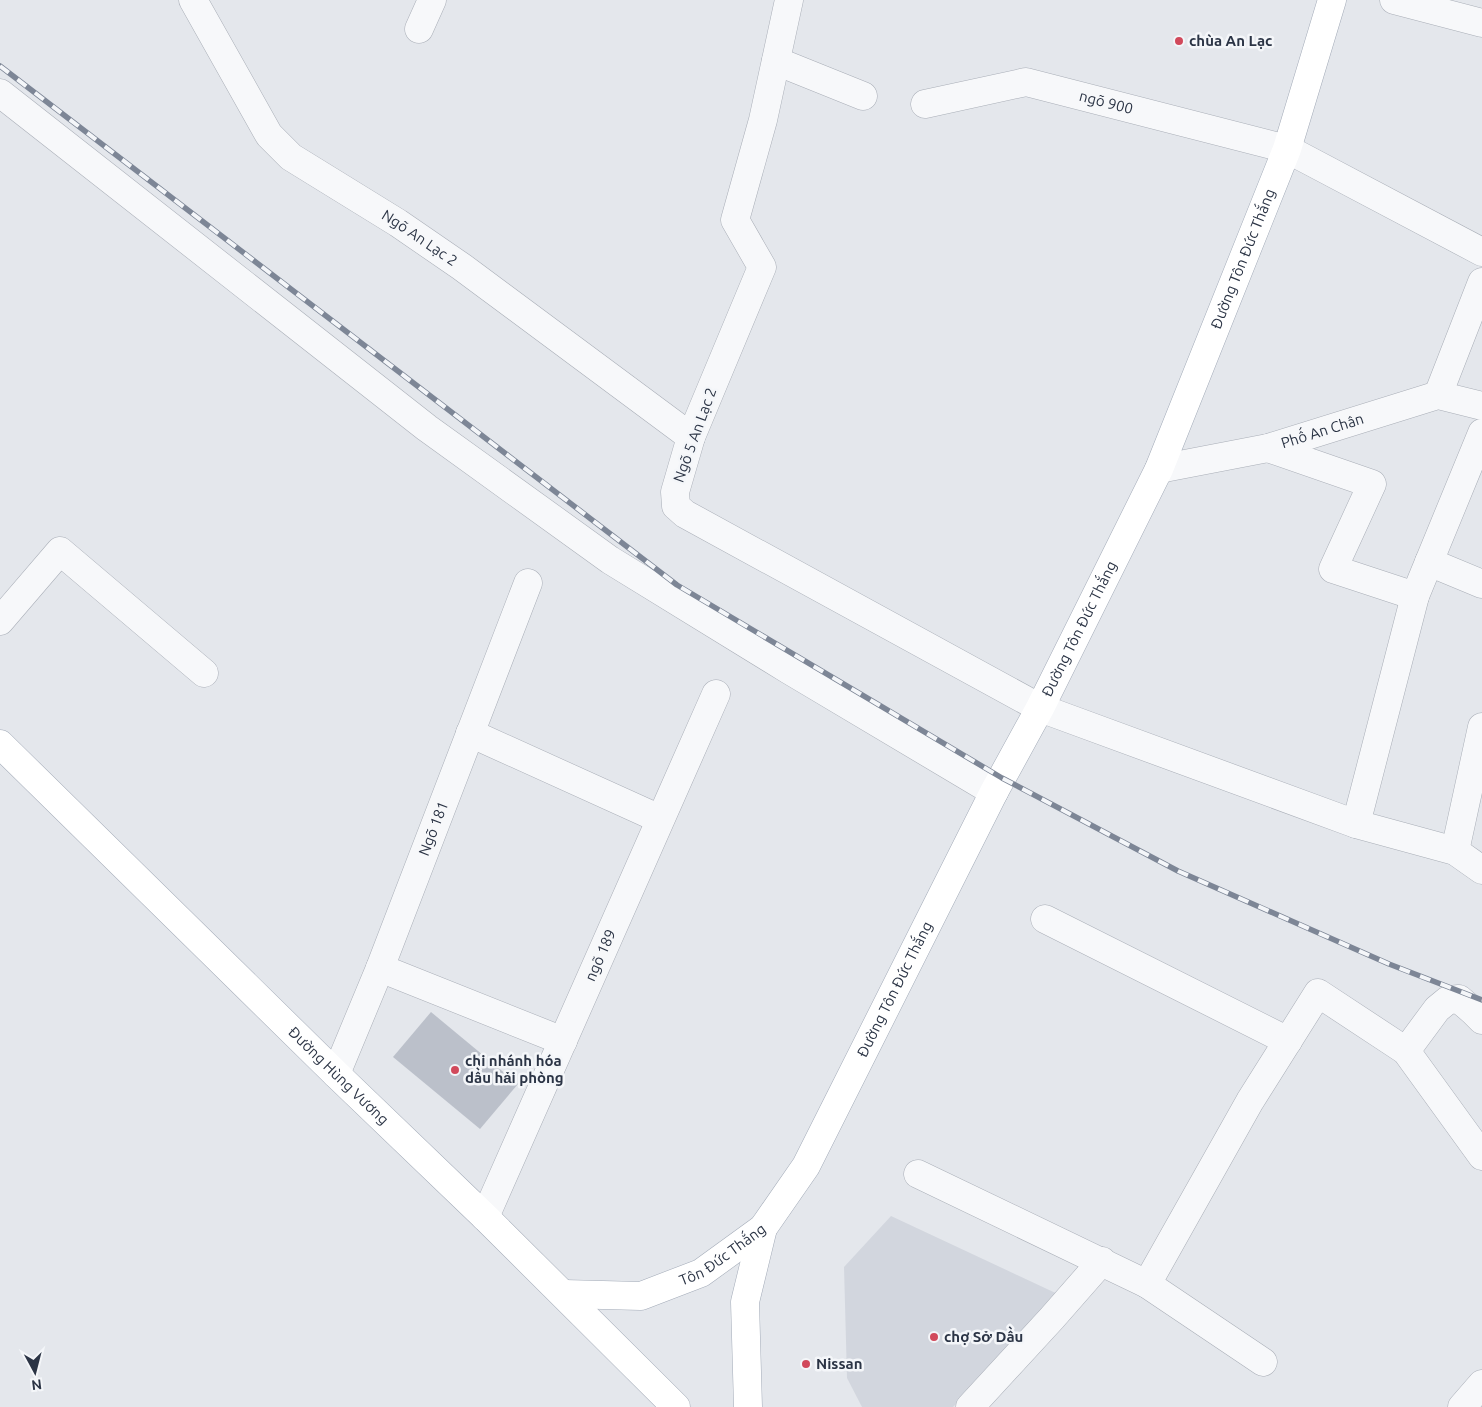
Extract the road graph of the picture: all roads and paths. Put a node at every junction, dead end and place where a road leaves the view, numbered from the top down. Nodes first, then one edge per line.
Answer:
1 (193, 0) edge
2 (432, 0) edge
3 (789, 0) edge
4 (1332, 0) edge
5 (1394, 0) edge
6 (1482, 23) edge
7 (419, 29) dead end
8 (776, 61) junction
9 (0, 93) edge
10 (863, 96) dead end
11 (925, 104) dead end
12 (1287, 149) junction
13 (1482, 252) edge
14 (1482, 282) edge
15 (1438, 395) junction
16 (1482, 406) edge
17 (1482, 433) edge
18 (691, 437) junction
19 (1268, 448) junction
20 (1159, 469) junction
21 (1429, 562) junction
22 (528, 583) dead end
23 (1482, 584) edge
24 (1415, 596) junction
25 (0, 621) edge
26 (204, 673) dead end
27 (716, 694) dead end
28 (1040, 708) junction
29 (1482, 727) edge
30 (470, 733) junction
31 (0, 744) edge
32 (994, 792) junction
33 (660, 819) junction
34 (1356, 824) junction
35 (1455, 851) junction
36 (1482, 870) edge
37 (1045, 919) dead end
38 (380, 968) junction
39 (1482, 1020) edge
40 (563, 1041) junction
41 (1288, 1041) junction
42 (1406, 1051) junction
43 (336, 1074) junction
44 (1482, 1156) edge
45 (918, 1174) dead end
46 (485, 1217) junction
47 (763, 1228) junction
48 (1102, 1261) junction
49 (1147, 1284) junction
50 (564, 1294) junction
51 (1263, 1362) dead end
52 (1482, 1384) edge
53 (676, 1407) edge
54 (748, 1407) edge
55 (970, 1407) edge
56 (1462, 1407) edge

1 - 18 street, Ngõ An Lạc 2
2 - 7 street
3 - 8 street, Ngõ 5 An Lạc 2
4 - 12 main road, Đường Tôn Đức Thắng
5 - 6 street
8 - 10 street
8 - 18 street, Ngõ 5 An Lạc 2
9 - 32 street
11 - 12 street, ngõ 900
12 - 13 street, ngõ 900
12 - 20 main road, Đường Tôn Đức Thắng
14 - 15 street
15 - 16 street
15 - 19 street, Phố An Chân
17 - 21 street
18 - 28 street, Ngõ 5 An Lạc 2
19 - 20 street, Phố An Chân
19 - 24 street
20 - 28 main road, Đường Tôn Đức Thắng
21 - 23 street
21 - 24 street
22 - 30 street, Ngõ 181
24 - 34 street
25 - 26 street
27 - 33 street, ngõ 189
28 - 32 main road, Đường Tôn Đức Thắng
28 - 34 street, Ngõ 5 An Lạc 2
29 - 35 street
30 - 33 street
30 - 38 street, Ngõ 181
31 - 43 main road, Đường Hùng Vương
32 - 47 main road, Đường Tôn Đức Thắng
33 - 40 street, ngõ 189
34 - 35 street, Ngõ 5 An Lạc 2
35 - 36 street, Ngõ 5 An Lạc 2
37 - 41 street
38 - 40 street
38 - 43 street, Ngõ 181
39 - 42 street
40 - 46 street, ngõ 189
41 - 42 street
41 - 49 street
42 - 44 street
43 - 46 main road, Đường Hùng Vương
45 - 48 street
46 - 50 main road, Đường Hùng Vương
47 - 50 main road, Tôn Đức Thắng
47 - 54 main road, Tôn Đức Thắng
48 - 49 street
48 - 55 street
49 - 51 street
50 - 53 main road, Đường Hùng Vương
52 - 56 street

